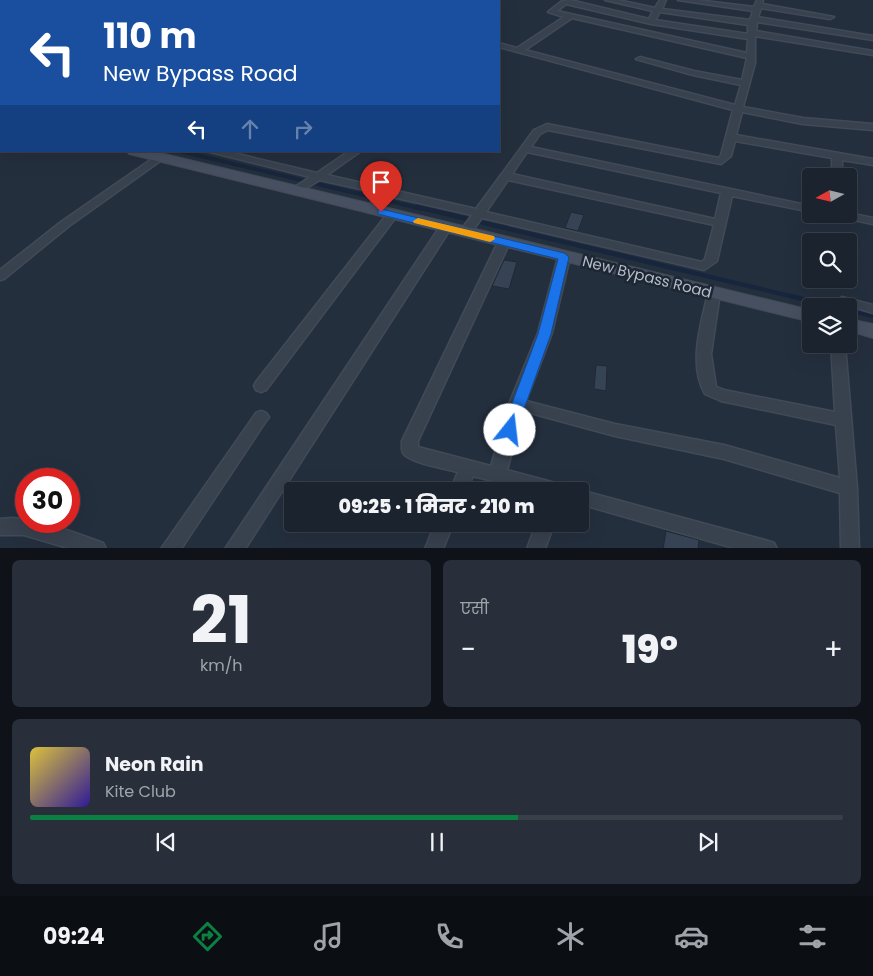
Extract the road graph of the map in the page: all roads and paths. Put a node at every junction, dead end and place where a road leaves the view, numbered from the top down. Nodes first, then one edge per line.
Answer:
1 (608, 0) edge
2 (663, 0) edge
3 (681, 0) edge
4 (565, 1) edge
5 (759, 5) edge
6 (657, 10) junction
7 (569, 17) junction
8 (830, 17) dead end
9 (650, 21) junction
10 (754, 21) junction
11 (752, 35) junction
12 (873, 38) edge
13 (500, 45) edge
14 (520, 50) junction
15 (873, 53) edge
16 (751, 56) junction
17 (640, 59) dead end
18 (746, 83) junction
19 (738, 110) junction
20 (873, 128) edge
21 (730, 137) junction
22 (525, 149) junction
23 (138, 152) edge
24 (214, 152) edge
25 (354, 152) edge
26 (837, 154) junction
27 (159, 157) junction
28 (873, 162) edge
29 (837, 168) edge
30 (505, 176) junction
31 (308, 183) junction
32 (727, 192) junction
33 (379, 200) junction
34 (802, 207) edge
35 (392, 215) junction
36 (858, 218) edge
37 (873, 221) edge
38 (473, 222) junction
39 (719, 223) junction
40 (445, 228) junction
41 (504, 242) junction
42 (564, 257) junction
43 (0, 276) edge
44 (714, 293) junction
45 (857, 305) edge
46 (873, 309) edge
47 (802, 314) edge
48 (857, 327) edge
49 (873, 331) edge
50 (839, 353) edge
51 (261, 386) dead end
52 (517, 404) junction
53 (261, 417) dead end
54 (843, 420) junction
55 (468, 467) junction
56 (497, 475) junction
57 (462, 482) edge
58 (523, 482) edge
59 (849, 488) junction
60 (589, 499) edge
61 (0, 527) edge
62 (441, 532) edge
63 (542, 532) edge
64 (97, 548) edge
65 (170, 548) edge
66 (234, 548) edge
67 (434, 548) edge
68 (536, 548) edge
69 (768, 548) edge
70 (850, 548) edge

1 - 6 street
2 - 6 street
3 - 5 street
4 - 7 street
4 - 9 street
5 - 8 street
5 - 10 street
6 - 9 street
6 - 10 street
7 - 14 street
7 - 16 street
9 - 11 street
10 - 11 street
10 - 12 street
11 - 15 street
11 - 16 street
13 - 14 street
14 - 19 street
16 - 18 street
17 - 18 street
18 - 19 street
19 - 20 street
19 - 21 street
21 - 22 street
21 - 26 street
22 - 30 street
22 - 32 street
23 - 27 main road, New Bypass Road
24 - 31 street
25 - 31 street
26 - 28 street
26 - 29 street
27 - 31 main road, New Bypass Road
27 - 43 street
30 - 38 street
30 - 39 street
31 - 33 main road, New Bypass Road
31 - 33 street
32 - 34 street
32 - 39 street
33 - 35 main road, New Bypass Road
33 - 38 street
35 - 40 main road, New Bypass Road
35 - 51 street
36 - 37 street
38 - 39 street
38 - 40 main road, New Bypass Road
38 - 41 main road, New Bypass Road
40 - 66 street
41 - 42 main road, New Bypass Road
41 - 55 street
42 - 44 main road, New Bypass Road
42 - 52 street
44 - 47 main road, New Bypass Road
44 - 54 street
45 - 46 street
48 - 49 main road
50 - 54 street
52 - 56 street
52 - 59 street
53 - 65 street
54 - 59 street
55 - 56 street
55 - 57 street
56 - 58 street
59 - 70 street
60 - 69 street
61 - 64 street
62 - 67 street
63 - 68 street

